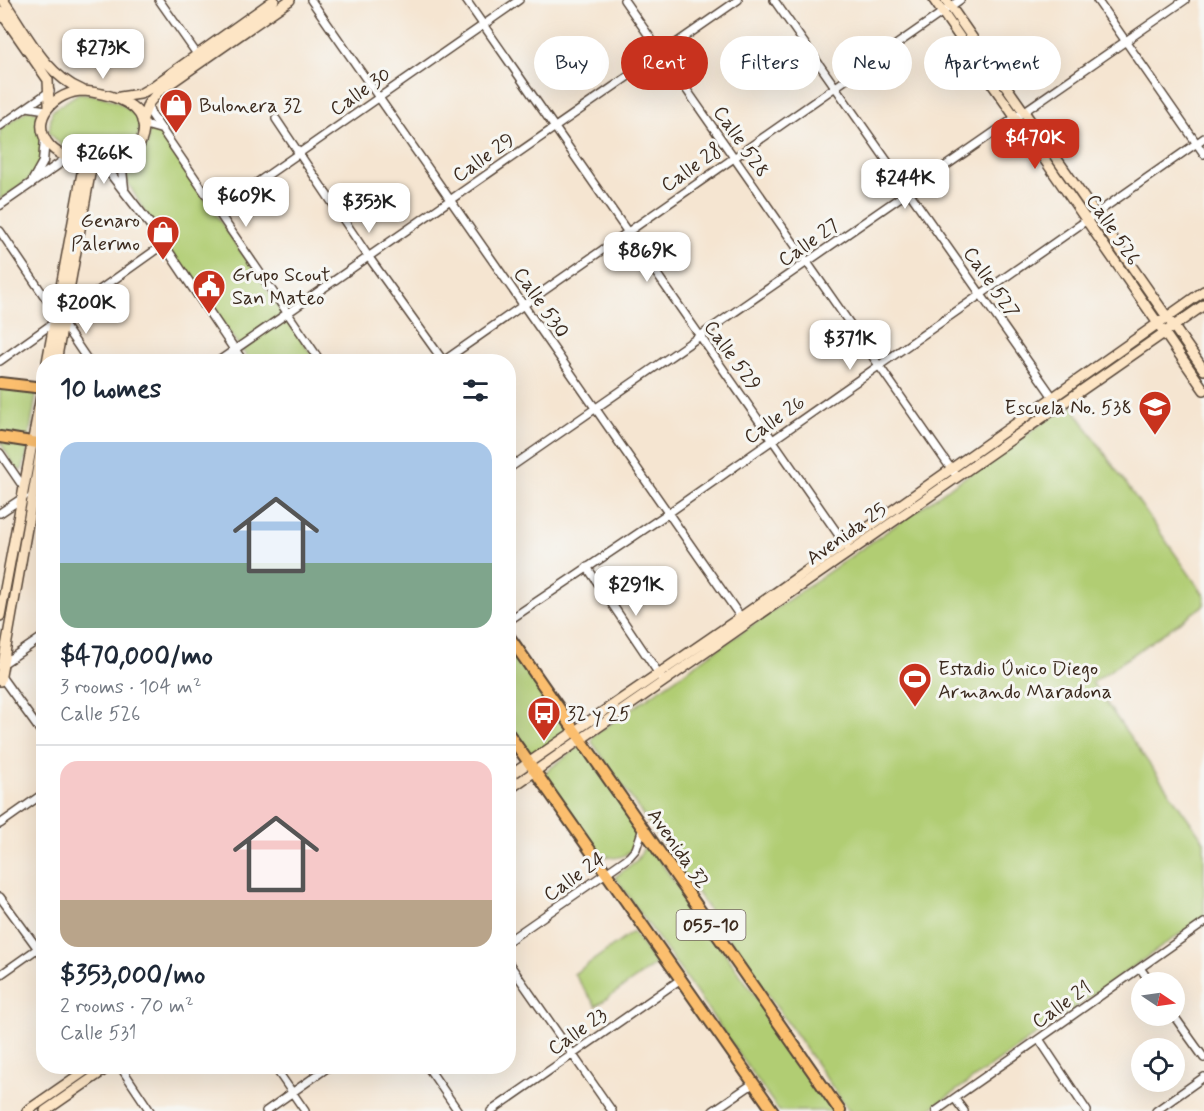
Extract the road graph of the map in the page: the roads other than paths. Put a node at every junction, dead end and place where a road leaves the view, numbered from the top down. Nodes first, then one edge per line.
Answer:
1 (3, 0) edge
2 (159, 0) edge
3 (274, 0) edge
4 (290, 0) edge
5 (311, 0) edge
6 (466, 0) edge
7 (519, 0) edge
8 (624, 0) edge
9 (738, 0) edge
10 (774, 0) edge
11 (934, 0) edge
12 (960, 0) edge
13 (1098, 0) edge
14 (1185, 0) edge
15 (947, 6) edge
16 (0, 12) edge
17 (484, 25) junction
18 (649, 36) edge
19 (686, 36) edge
20 (906, 36) edge
21 (1126, 41) junction
22 (200, 58) junction
23 (621, 81) edge
24 (832, 83) edge
25 (832, 89) edge
26 (687, 90) edge
27 (837, 90) edge
28 (50, 91) junction
29 (84, 91) junction
30 (118, 98) junction
31 (380, 98) junction
32 (148, 104) junction
33 (27, 107) junction
34 (47, 107) junction
35 (1024, 112) junction
36 (1016, 118) junction
37 (276, 119) dead end
38 (142, 122) junction
39 (0, 126) edge
40 (555, 127) junction
41 (163, 130) junction
42 (45, 138) junction
43 (1204, 138) edge
44 (1197, 143) junction
45 (299, 154) junction
46 (1204, 154) edge
47 (69, 157) junction
48 (734, 157) junction
49 (128, 159) junction
50 (88, 162) junction
51 (103, 164) junction
52 (31, 184) junction
53 (124, 188) junction
54 (908, 192) junction
55 (450, 200) junction
56 (0, 205) edge
57 (219, 209) junction
58 (1095, 214) junction
59 (1086, 220) junction
60 (0, 231) edge
61 (627, 231) junction
62 (164, 244) junction
63 (368, 256) junction
64 (807, 262) junction
65 (1204, 291) edge
66 (981, 294) junction
67 (523, 304) junction
68 (1204, 305) edge
69 (286, 313) junction
70 (1167, 317) junction
71 (59, 318) junction
72 (1173, 326) junction
73 (1161, 328) junction
74 (699, 337) junction
75 (234, 349) junction
76 (49, 354) edge
77 (57, 354) edge
78 (84, 354) edge
79 (227, 354) edge
80 (237, 354) edge
81 (315, 354) edge
82 (438, 354) edge
83 (453, 354) edge
84 (0, 361) edge
85 (879, 366) junction
86 (1204, 370) edge
87 (0, 383) edge
88 (36, 385) edge
89 (1204, 390) edge
90 (1057, 402) junction
91 (595, 409) junction
92 (0, 438) edge
93 (773, 439) junction
94 (36, 443) edge
95 (0, 453) edge
96 (36, 457) edge
97 (516, 463) edge
98 (955, 473) junction
99 (36, 488) edge
100 (28, 494) junction
101 (36, 505) edge
102 (670, 512) junction
103 (0, 513) edge
104 (848, 548) junction
105 (587, 567) junction
106 (0, 616) edge
107 (516, 616) edge
108 (743, 621) junction
109 (36, 643) edge
110 (516, 647) edge
111 (1, 672) edge
112 (662, 677) junction
113 (36, 724) edge
114 (577, 736) junction
115 (516, 744) edge
116 (532, 767) junction
117 (516, 774) edge
118 (516, 782) edge
119 (36, 799) edge
120 (0, 824) edge
121 (643, 827) junction
122 (607, 874) junction
123 (0, 897) edge
124 (1204, 923) edge
125 (516, 936) edge
126 (36, 941) edge
127 (36, 949) edge
128 (1140, 968) junction
129 (1143, 972) edge
130 (516, 973) edge
131 (0, 975) edge
132 (681, 979) junction
133 (1181, 1026) edge
134 (1039, 1040) junction
135 (573, 1054) junction
136 (1204, 1058) edge
137 (80, 1074) edge
138 (98, 1074) edge
139 (125, 1074) edge
140 (279, 1074) edge
141 (319, 1074) edge
142 (433, 1074) edge
143 (1204, 1077) edge
144 (754, 1083) junction
145 (292, 1093) junction
146 (955, 1099) junction
147 (27, 1111) edge
148 (45, 1111) edge
149 (150, 1111) edge
150 (266, 1111) edge
151 (305, 1111) edge
152 (458, 1111) edge
153 (491, 1111) edge
154 (612, 1111) edge
155 (713, 1111) edge
156 (773, 1111) edge
157 (840, 1111) edge
158 (936, 1111) edge
159 (964, 1111) edge
160 (1087, 1111) edge
161 (1156, 1111) edge

1 - 29 main road
2 - 22 street
3 - 22 main road
4 - 22 main road
5 - 31 street, Calle 530
6 - 17 street, Calle 529
7 - 17 street, Calle 30
8 - 18 street, Calle 528
9 - 19 street, Calle 29
10 - 24 street, Calle 527
11 - 15 main road, Calle 526
12 - 15 street, Calle 28
13 - 21 street
14 - 21 street, Calle 27
15 - 20 street, Calle 28
15 - 35 main road, Calle 526
15 - 36 main road, Calle 526
16 - 28 main road
17 - 31 street, Calle 30
17 - 40 street, Calle 529
21 - 35 street, Calle 27
21 - 44 street
22 - 30 main road
22 - 32 main road
23 - 40 street, Calle 29
25 - 48 street, Calle 28
26 - 48 street, Calle 528
27 - 54 street, Calle 527
28 - 33 street
28 - 34 main road
29 - 30 main road
29 - 34 main road
30 - 38 main road
31 - 45 street, Calle 30
31 - 55 street, Calle 530
32 - 38 main road
32 - 41 street
33 - 34 street
33 - 39 street
34 - 42 main road
35 - 36 street, Calle 27
35 - 58 main road, Calle 526
36 - 54 street, Calle 27
36 - 59 main road, Calle 526
37 - 45 street
38 - 41 street
38 - 49 main road
40 - 55 street, Calle 29
40 - 61 street, Calle 529
41 - 57 street
42 - 47 main road
42 - 52 street
43 - 44 street, Calle 26
44 - 46 street
44 - 58 street, Calle 26
45 - 57 street, Calle 30
45 - 63 street
47 - 50 main road
47 - 52 street
48 - 61 street, Calle 28
48 - 64 street, Calle 528
49 - 51 main road
49 - 53 street
50 - 51 main road
50 - 71 main road
51 - 53 street
52 - 56 street
53 - 62 street
54 - 64 street, Calle 27
54 - 66 street, Calle 527
55 - 63 street, Calle 29
55 - 67 street, Calle 530
57 - 69 street
58 - 59 street, Calle 26
58 - 70 main road, Calle 526
59 - 66 street, Calle 26
59 - 73 main road, Calle 526
60 - 71 street
61 - 67 street, Calle 28
61 - 74 street, Calle 529
62 - 71 street
62 - 75 street
63 - 69 street, Calle 29
63 - 82 street
64 - 74 street, Calle 27
64 - 85 street, Calle 528
65 - 70 main road, Avenida 25
66 - 85 street, Calle 26
66 - 90 street, Calle 527
67 - 83 street, Calle 28
67 - 91 street, Calle 530
68 - 72 main road, Avenida 25
69 - 75 street, Calle 29
69 - 81 street
70 - 72 main road, Calle 526
70 - 73 main road, Avenida 25
71 - 76 main road
71 - 77 main road
71 - 78 street
71 - 84 street
72 - 73 main road, Avenida 25
72 - 86 main road, Calle 526
73 - 89 main road, Calle 526
73 - 90 main road, Avenida 25
74 - 91 street, Calle 27
74 - 93 street, Calle 529
75 - 79 street, Calle 29
75 - 80 street
85 - 93 street, Calle 26
85 - 98 street, Calle 528
87 - 88 highway
90 - 98 main road, Avenida 25
91 - 97 street, Calle 27
91 - 102 street, Calle 530
92 - 94 highway
93 - 102 street, Calle 26
93 - 104 street, Calle 529
95 - 100 street
96 - 100 main road
98 - 104 main road, Avenida 25
99 - 100 street
100 - 101 street
100 - 103 street
100 - 106 main road
100 - 111 main road
102 - 105 street, Calle 26
102 - 108 street, Calle 530
104 - 108 main road, Avenida 25
105 - 107 street, Calle 26
105 - 112 street
108 - 112 main road, Avenida 25
109 - 111 street
110 - 114 highway, Avenida 32 / 055-10
111 - 113 street
112 - 114 main road, Avenida 25
114 - 116 main road, Avenida 25
114 - 121 highway, Avenida 32 / 055-10
115 - 116 highway, 055-10
116 - 117 main road, Avenida 25
116 - 118 main road, Avenida 25
116 - 122 highway, 055-10
119 - 120 street
121 - 122 street, Calle 24
121 - 157 highway, Avenida 32 / 055-10
122 - 125 street, Calle 24
122 - 132 highway, 055-10
123 - 126 street
124 - 128 street, Calle 21
127 - 131 street
128 - 129 street
128 - 134 street, Calle 21
130 - 135 street
132 - 135 street, Calle 23
132 - 144 highway, 055-10
133 - 136 street
134 - 146 street, Calle 21
134 - 160 street
135 - 153 street, Calle 23
135 - 154 street
137 - 147 main road
138 - 148 main road
139 - 149 street
140 - 145 street
141 - 145 street
142 - 152 street
143 - 161 street
144 - 155 street
144 - 156 highway, 055-10
145 - 150 street
145 - 151 street
146 - 158 street, Calle 21
146 - 159 street

